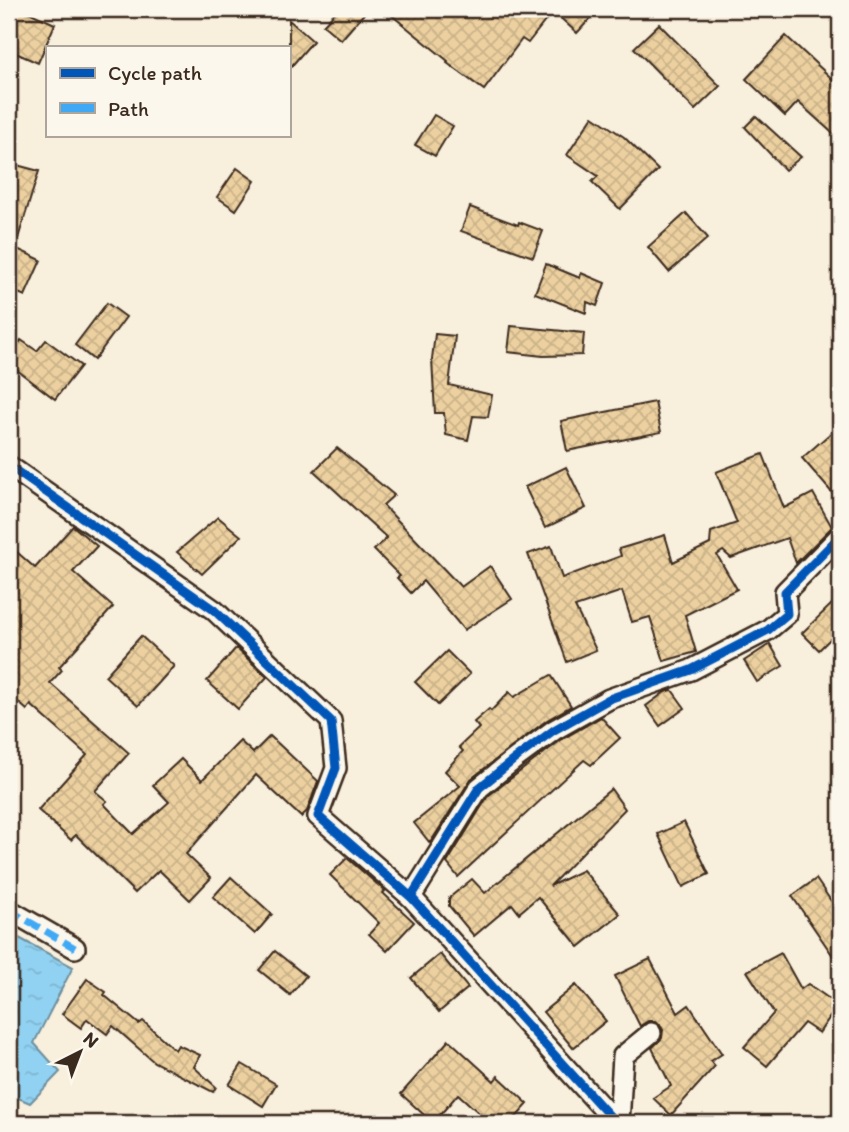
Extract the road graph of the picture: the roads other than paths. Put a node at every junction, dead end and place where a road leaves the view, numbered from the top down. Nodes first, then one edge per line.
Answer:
1 (9, 466) edge
2 (840, 536) edge
3 (411, 897) junction
4 (9, 910) edge
5 (75, 948) dead end
6 (650, 1032) dead end
7 (618, 1123) edge

1 - 3 street
2 - 3 street
3 - 7 street
4 - 5 street
6 - 7 street

